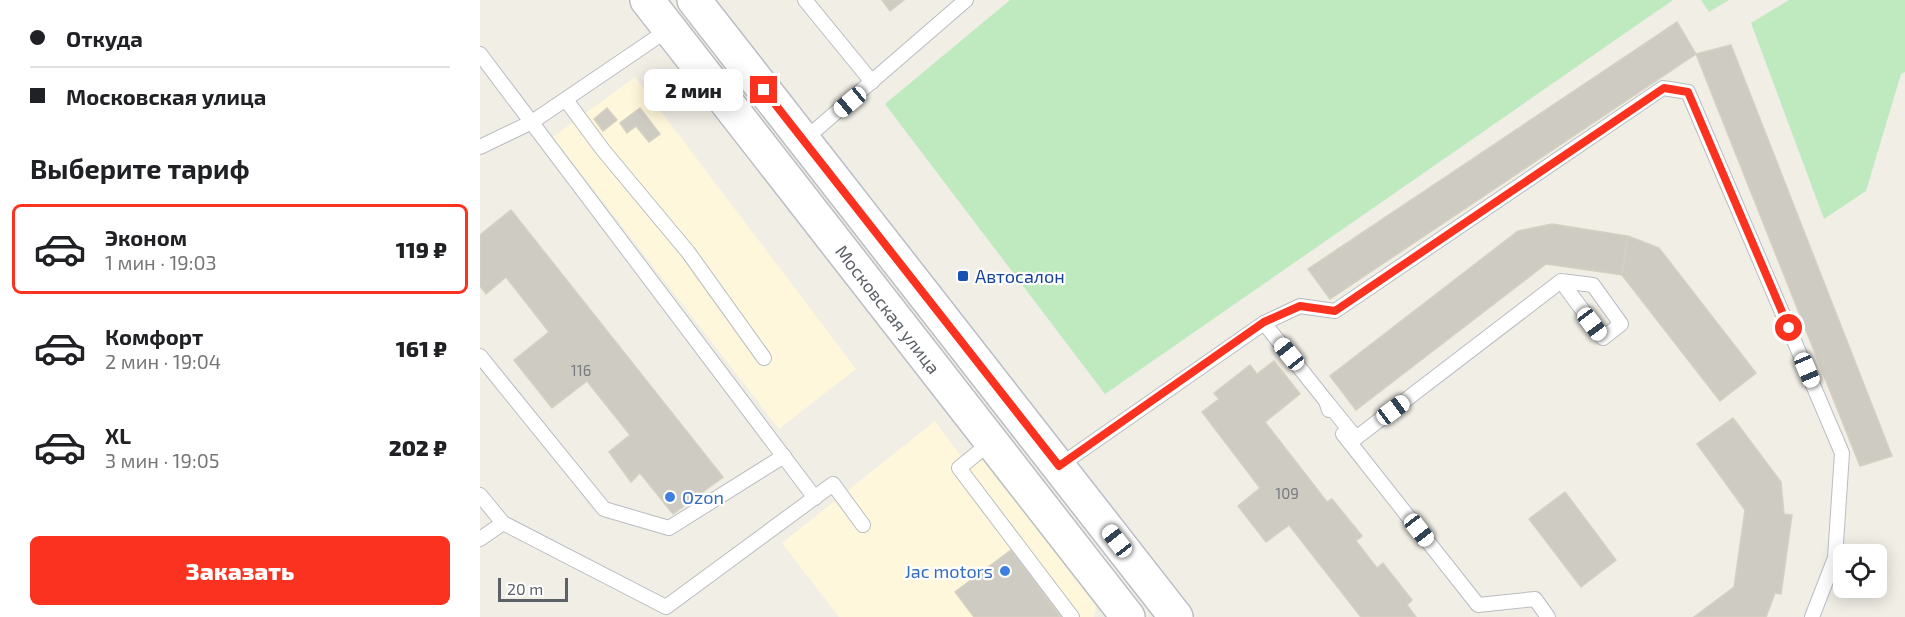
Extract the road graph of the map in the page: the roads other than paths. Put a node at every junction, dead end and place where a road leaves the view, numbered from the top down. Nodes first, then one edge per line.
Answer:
1 (647, 0) edge
2 (806, 0) edge
3 (966, 0) edge
4 (699, 2) edge
5 (669, 29) junction
6 (480, 54) edge
7 (872, 82) junction
8 (566, 100) junction
9 (532, 122) junction
10 (804, 140) junction
11 (480, 147) edge
12 (1561, 281) junction
13 (1264, 322) junction
14 (480, 356) edge
15 (764, 358) dead end
16 (1326, 401) junction
17 (991, 442) junction
18 (784, 456) junction
19 (1059, 466) junction
20 (480, 495) edge
21 (815, 498) junction
22 (503, 524) junction
23 (862, 525) dead end
24 (480, 540) edge
25 (1072, 617) edge
26 (1128, 617) edge
27 (1176, 617) edge
28 (1548, 617) edge
29 (1812, 617) edge

1 - 5 main road, Московская улица
2 - 7 lane
3 - 7 lane
4 - 10 main road
5 - 8 lane
5 - 17 main road, Московская улица
6 - 9 lane
7 - 10 lane
8 - 9 lane
8 - 15 lane
9 - 11 lane
9 - 18 lane
10 - 19 main road
12 - 12 lane
12 - 16 lane
13 - 16 lane
13 - 19 lane
13 - 29 lane
14 - 18 lane
16 - 28 lane
17 - 25 lane
17 - 26 main road, Московская улица
18 - 21 lane
19 - 27 main road
20 - 22 lane
21 - 22 lane
21 - 23 lane
22 - 24 lane

